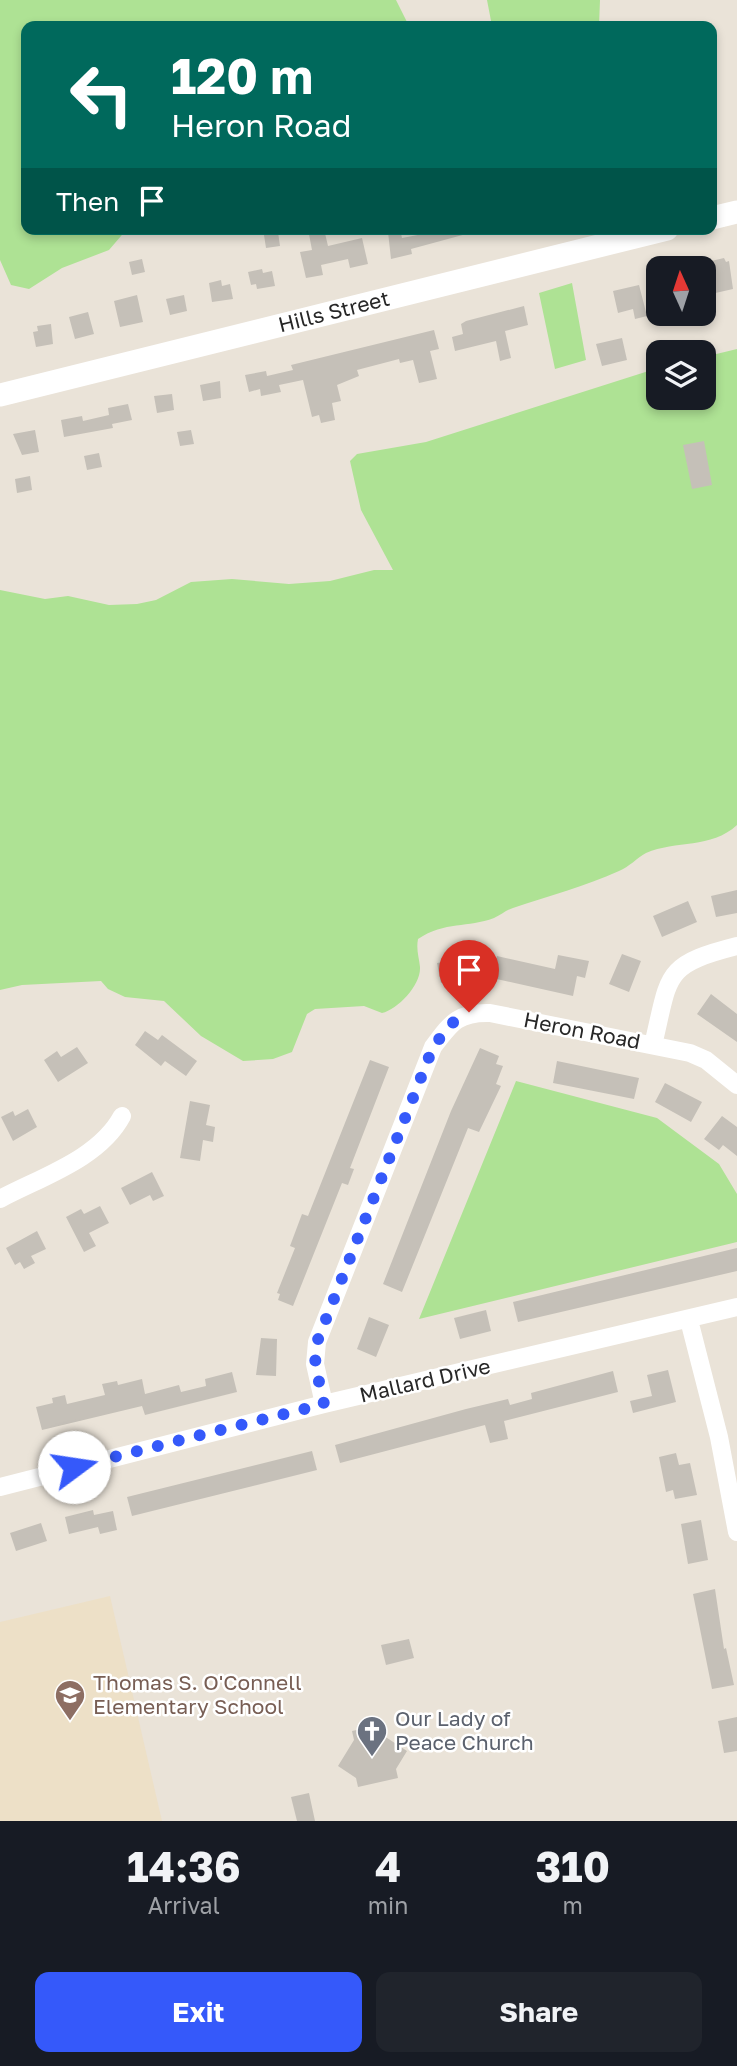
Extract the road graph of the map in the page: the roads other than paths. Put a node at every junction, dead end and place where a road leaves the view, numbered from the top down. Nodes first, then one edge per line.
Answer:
1 (737, 212) edge
2 (717, 217) edge
3 (643, 235) edge
4 (0, 395) edge
5 (737, 946) edge
6 (653, 1045) junction
7 (737, 1085) edge
8 (122, 1116) dead end
9 (0, 1199) edge
10 (737, 1307) edge
11 (689, 1320) junction
12 (324, 1404) junction
13 (0, 1486) edge
14 (737, 1532) edge

1 - 2 street
3 - 4 street, Hills Street
5 - 6 street
6 - 7 street, Heron Road
6 - 12 street, Heron Road
8 - 9 street
10 - 11 street
11 - 12 street, Mallard Drive
11 - 14 street
12 - 13 street, Mallard Drive

